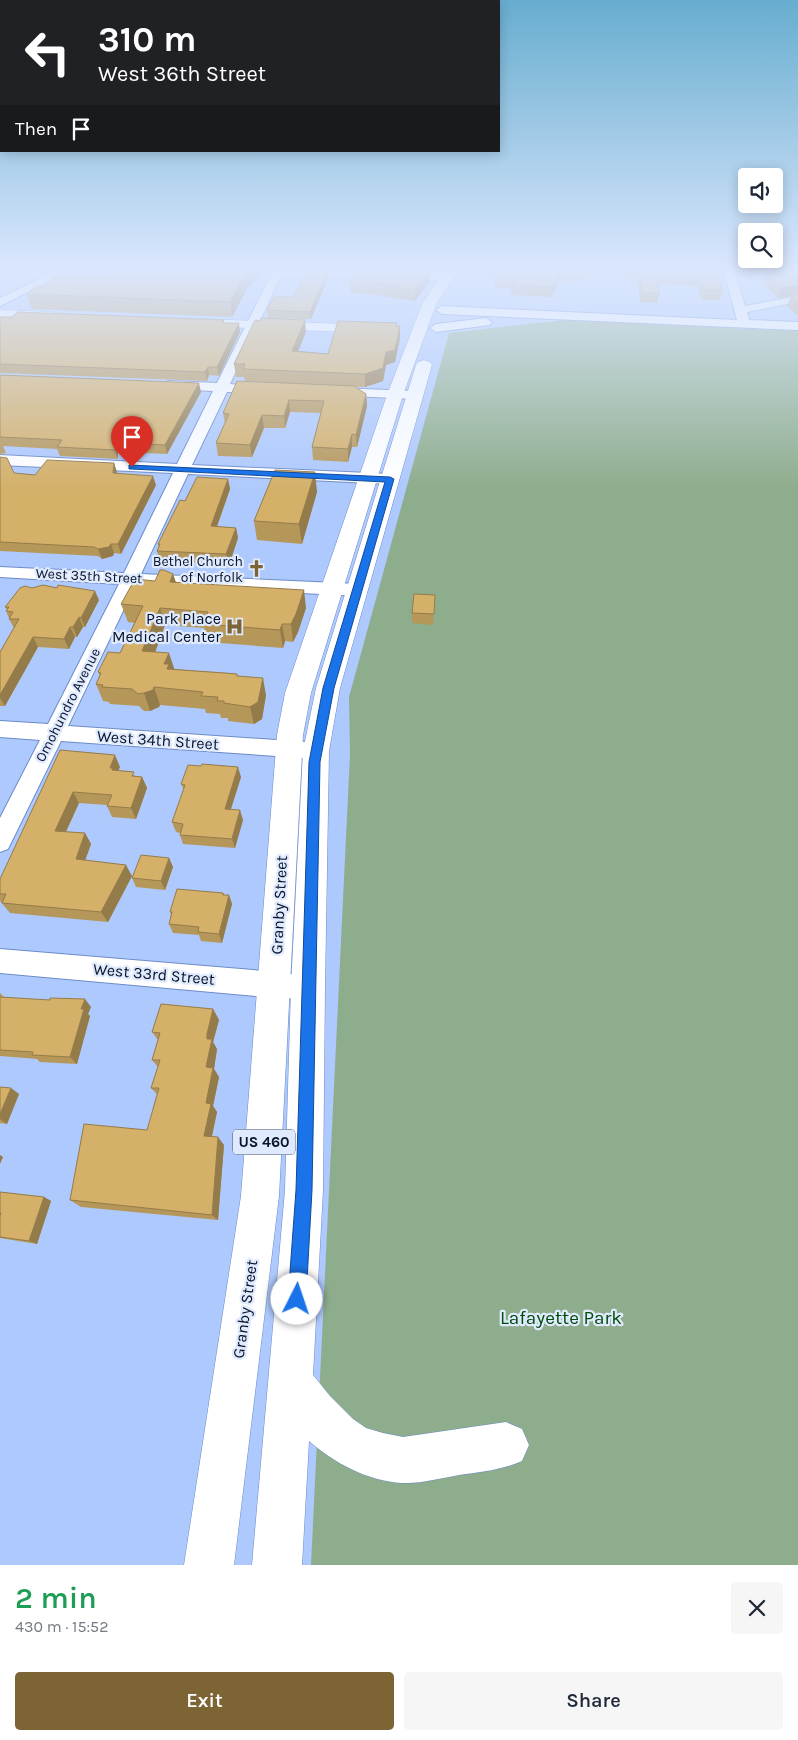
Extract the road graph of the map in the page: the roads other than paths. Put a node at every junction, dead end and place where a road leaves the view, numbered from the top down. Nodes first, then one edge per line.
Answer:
1 (243, 344) edge
2 (421, 344) edge
3 (154, 384) edge
4 (223, 387) junction
5 (250, 388) edge
6 (327, 392) edge
7 (405, 395) junction
8 (0, 460) edge
9 (182, 469) junction
10 (379, 479) junction
11 (0, 572) edge
12 (130, 578) junction
13 (344, 590) junction
14 (0, 729) edge
15 (54, 733) junction
16 (302, 750) junction
17 (0, 842) edge
18 (0, 961) edge
19 (291, 986) junction
20 (291, 1382) junction
21 (506, 1445) dead end
22 (209, 1565) edge
23 (277, 1565) edge

1 - 4 street, Omohundro Avenue
2 - 7 main road, Granby Street / US 460
3 - 4 street
4 - 5 street
4 - 9 street, Omohundro Avenue
6 - 7 street
7 - 10 main road, Granby Street / US 460
8 - 9 street
9 - 10 street
9 - 12 street, Omohundro Avenue
10 - 13 main road, Granby Street / US 460
11 - 12 street, West 35th Street
12 - 13 street, West 35th Street
12 - 15 street, Omohundro Avenue
13 - 16 main road, Granby Street / US 460
14 - 15 street, West 34th Street
15 - 16 street, West 34th Street
15 - 17 street, Omohundro Avenue
16 - 19 main road, Granby Street / US 460
18 - 19 street, West 33rd Street
19 - 20 main road, Granby Street / US 460
19 - 22 main road, Granby Street / US 460
20 - 21 main road
20 - 23 main road, Granby Street / US 460

